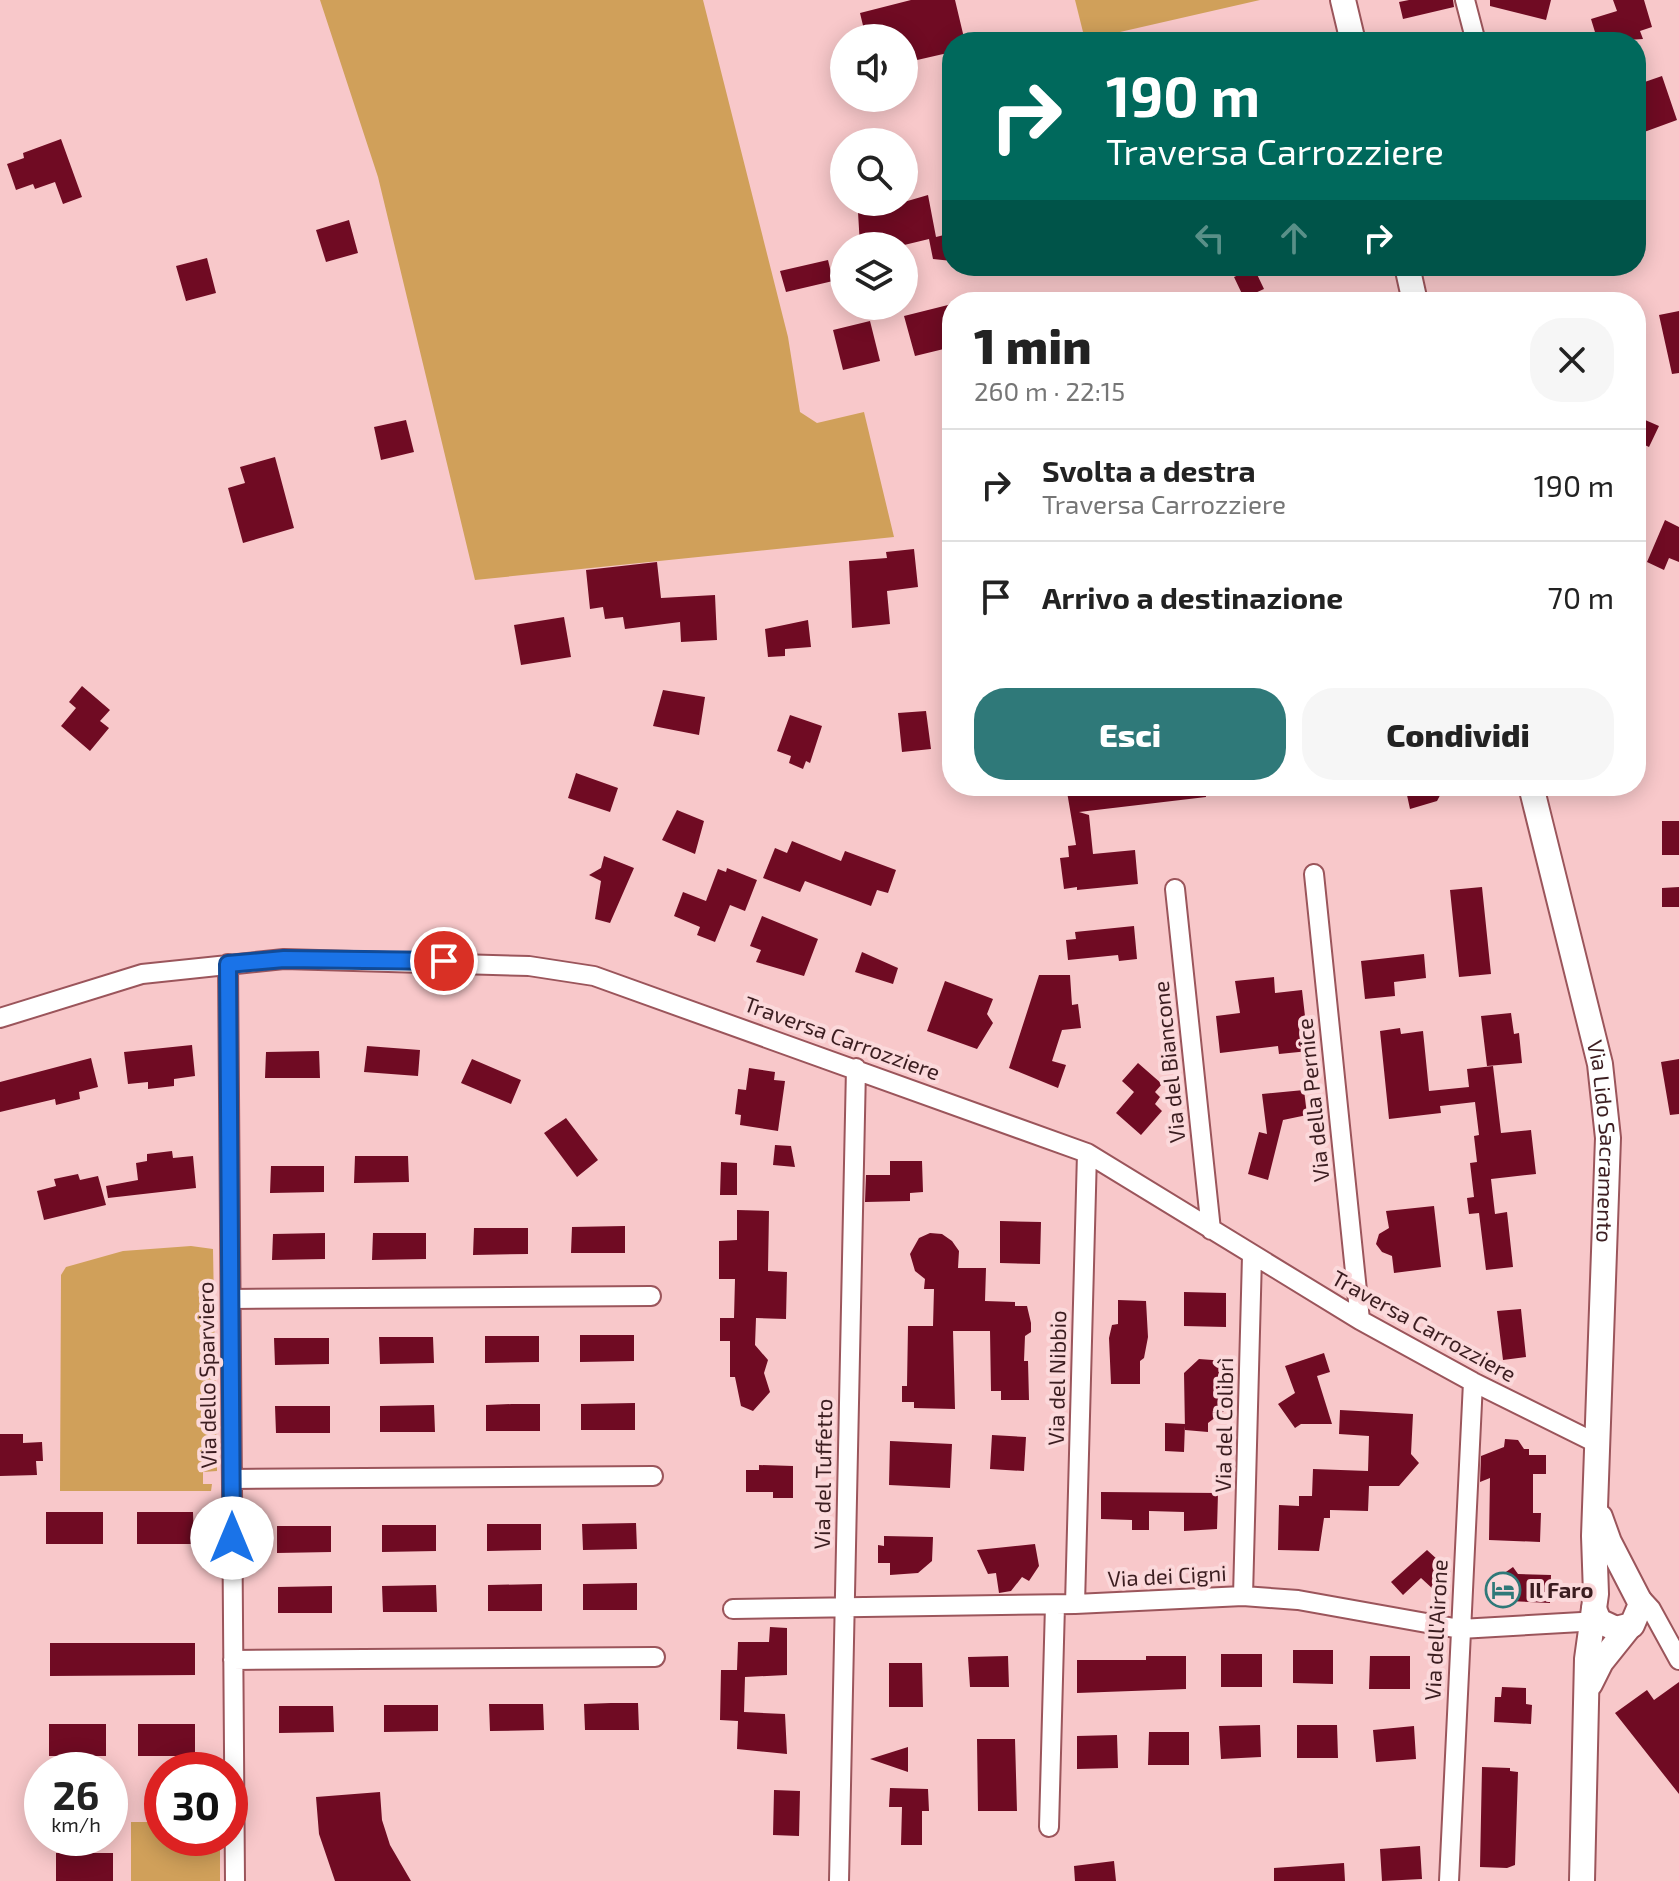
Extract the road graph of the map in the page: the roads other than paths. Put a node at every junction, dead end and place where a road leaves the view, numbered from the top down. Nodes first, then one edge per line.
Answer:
1 (1343, 0) edge
2 (1465, 0) edge
3 (1351, 32) edge
4 (1473, 32) edge
5 (1533, 796) edge
6 (1314, 874) dead end
7 (1175, 889) dead end
8 (228, 964) junction
9 (0, 1018) edge
10 (856, 1068) junction
11 (1087, 1153) junction
12 (1211, 1230) junction
13 (1252, 1256) junction
14 (651, 1296) dead end
15 (231, 1299) junction
16 (1360, 1320) junction
17 (1473, 1382) junction
18 (1598, 1444) junction
19 (653, 1476) dead end
20 (232, 1479) junction
21 (1597, 1507) junction
22 (1638, 1594) junction
23 (1243, 1596) junction
24 (1075, 1604) junction
25 (1055, 1605) junction
26 (733, 1609) dead end
27 (844, 1609) junction
28 (1595, 1611) junction
29 (1630, 1626) junction
30 (1460, 1629) junction
31 (655, 1657) dead end
32 (1678, 1659) edge
33 (233, 1660) junction
34 (1589, 1687) junction
35 (1049, 1827) dead end
36 (235, 1881) edge
37 (839, 1881) edge
38 (1449, 1881) edge
39 (1582, 1881) edge

1 - 3 street
2 - 4 street
5 - 18 street, Via Lido Sacramento
6 - 16 street, Via della Pernice
7 - 12 street, Via del Biancone
8 - 9 street, Traversa Carrozziere
8 - 10 street, Traversa Carrozziere
8 - 15 street, Via dello Sparviero
10 - 11 street, Traversa Carrozziere
10 - 27 street, Via del Tuffetto
11 - 12 street, Traversa Carrozziere
11 - 24 street, Via del Nibbio
12 - 13 street, Traversa Carrozziere
13 - 16 street, Traversa Carrozziere
13 - 23 street, Via del Colibrì
14 - 15 street
15 - 20 street, Via dello Sparviero
16 - 17 street, Traversa Carrozziere
17 - 18 street, Traversa Carrozziere
17 - 30 street, Via dell'Airone
18 - 21 street, Via Lido Sacramento
19 - 20 street
20 - 33 street, Via dello Sparviero
21 - 22 street
21 - 28 street, Via Lido Sacramento
22 - 28 street
22 - 29 street
22 - 32 street
23 - 24 street, Via dei Cigni
23 - 30 street, Via dei Cigni
24 - 25 street, Via dei Cigni
25 - 27 street, Via dei Cigni
25 - 35 street
26 - 27 street, Via dei Cigni
27 - 37 street, Via del Tuffetto
28 - 29 street
28 - 30 street, Via dei Cigni
28 - 34 street, Via Lido Sacramento
29 - 32 street
29 - 34 street
30 - 38 street, Via dell'Airone
31 - 33 street
33 - 36 street, Via dello Sparviero
34 - 39 street

